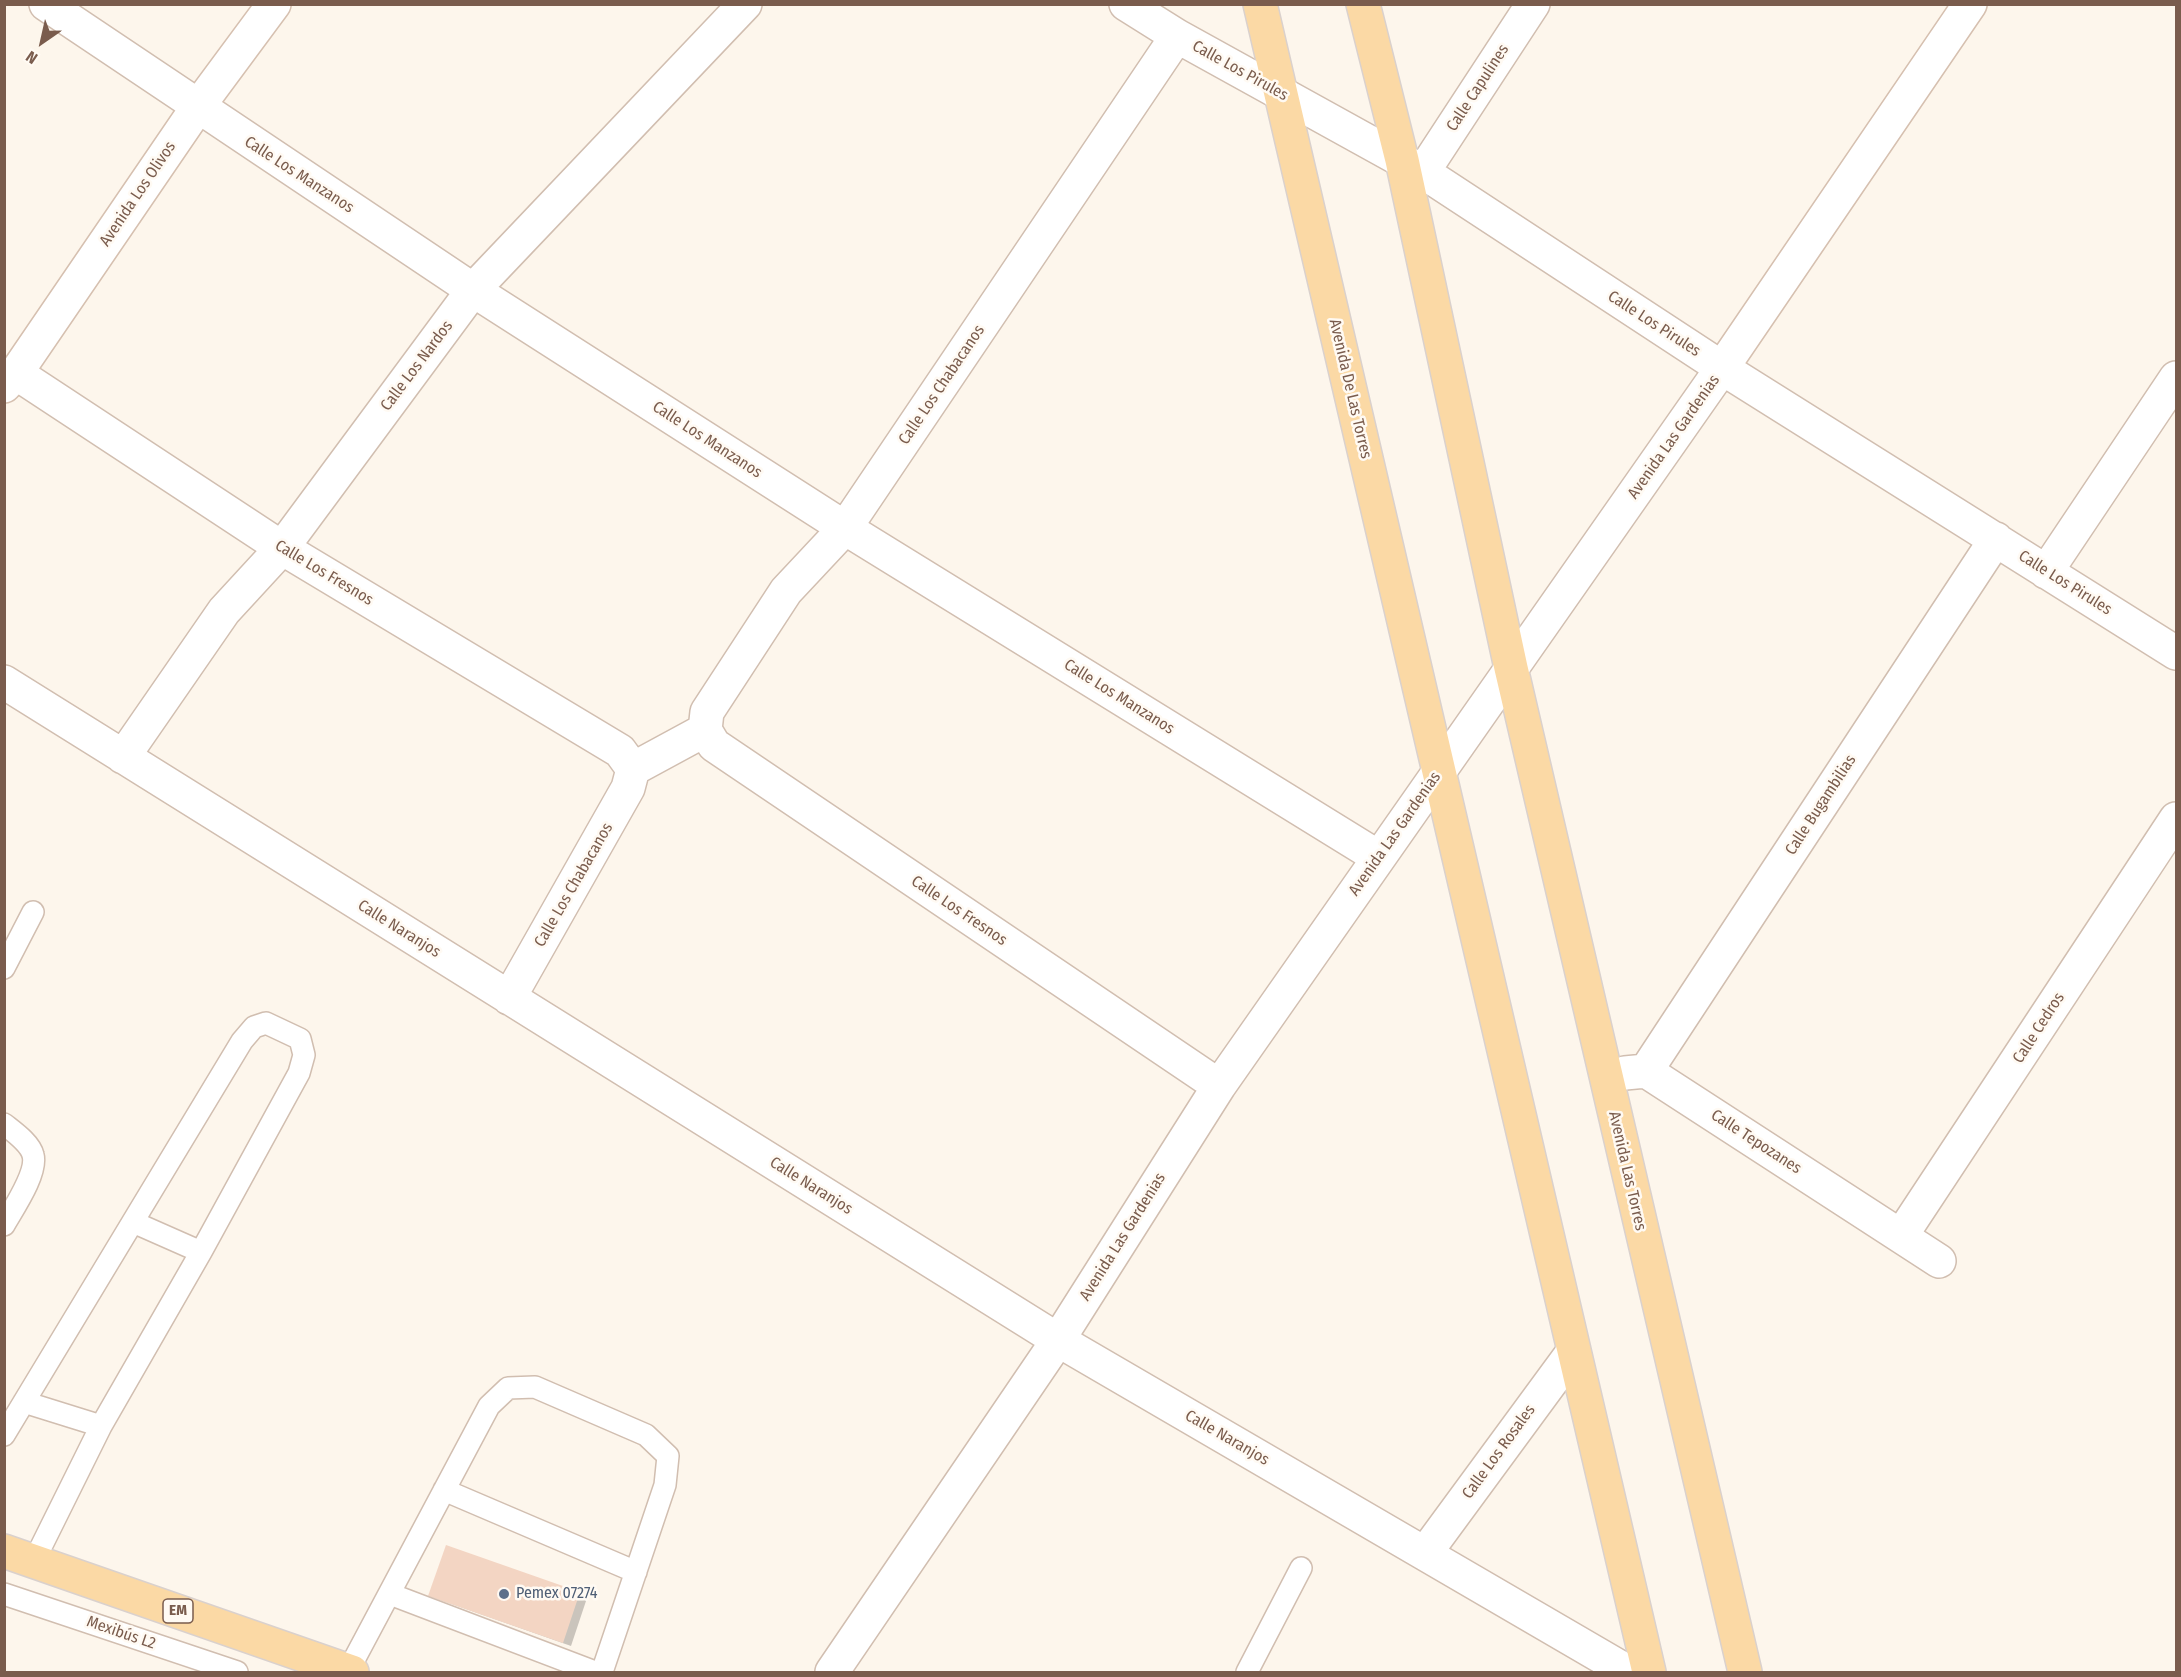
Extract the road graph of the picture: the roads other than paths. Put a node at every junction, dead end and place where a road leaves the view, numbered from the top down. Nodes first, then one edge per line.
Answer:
1 (46, 4) edge
2 (274, 4) edge
3 (745, 4) edge
4 (1126, 4) edge
5 (1260, 4) edge
6 (1363, 4) edge
7 (1533, 4) edge
8 (1971, 4) edge
9 (1177, 36) junction
10 (1283, 94) junction
11 (197, 108) junction
12 (1412, 166) junction
13 (474, 290) junction
14 (1722, 368) junction
15 (2176, 378) edge
16 (10, 379) edge
17 (844, 528) junction
18 (1996, 539) junction
19 (282, 548) junction
20 (2046, 572) junction
21 (2176, 653) edge
22 (1511, 668) junction
23 (4, 682) edge
24 (705, 730) junction
25 (123, 757) junction
26 (633, 769) junction
27 (1438, 774) junction
28 (2176, 819) edge
29 (1378, 857) junction
30 (33, 912) dead end
31 (4, 968) edge
32 (509, 998) junction
33 (1646, 1071) junction
34 (1605, 1075) junction
35 (1219, 1086) junction
36 (4, 1124) edge
37 (133, 1222) junction
38 (4, 1225) edge
39 (1901, 1236) junction
40 (201, 1252) junction
41 (1939, 1261) dead end
42 (1058, 1340) junction
43 (1573, 1352) junction
44 (24, 1402) junction
45 (101, 1426) junction
46 (4, 1435) edge
47 (444, 1490) junction
48 (1426, 1552) junction
49 (19, 1556) edge
50 (1301, 1568) dead end
51 (636, 1572) junction
52 (4, 1594) edge
53 (390, 1594) junction
54 (237, 1672) edge
55 (350, 1672) edge
56 (595, 1672) edge
57 (602, 1672) edge
58 (832, 1672) edge
59 (1247, 1672) edge
60 (1628, 1672) edge
61 (1649, 1672) edge
62 (1745, 1672) edge

1 - 11 street, Calle Los Manzanos
2 - 11 street, Avenida Los Olivos
3 - 13 street, Calle Los Nardos
4 - 9 street, Calle Los Pirules
5 - 10 main road, Avenida De Las Torres
6 - 12 main road
7 - 12 street, Calle Capulines
8 - 14 street, Avenida Las Gardenias
9 - 10 street, Calle Los Pirules
9 - 17 street, Calle Los Chabacanos
10 - 12 street, Calle Los Pirules
10 - 27 main road, Avenida De Las Torres
11 - 13 street, Calle Los Manzanos
11 - 16 street, Avenida Los Olivos
12 - 14 street, Calle Los Pirules
12 - 22 main road
13 - 17 street, Calle Los Manzanos
13 - 19 street, Calle Los Nardos
14 - 18 street, Calle Los Pirules
14 - 22 street, Avenida Las Gardenias
15 - 20 street
16 - 19 street, Calle Los Fresnos
17 - 24 street, Calle Los Chabacanos
17 - 29 street, Calle Los Manzanos
18 - 20 street, Calle Los Pirules
18 - 33 street, Calle Bugambilias
19 - 25 street, Calle Los Nardos
19 - 26 street, Calle Los Fresnos
20 - 21 street, Calle Los Pirules
22 - 27 street, Avenida Las Gardenias
22 - 34 main road, Avenida Las Torres
23 - 25 street, Calle Naranjos
24 - 26 street
24 - 35 street, Calle Los Fresnos
25 - 32 street, Calle Naranjos
26 - 32 street, Calle Los Chabacanos
27 - 29 street, Avenida Las Gardenias
27 - 43 main road
28 - 39 street, Calle Cedros
29 - 35 street, Avenida Las Gardenias
30 - 31 lane
32 - 42 street, Calle Naranjos
33 - 34 street
33 - 39 street, Calle Tepozanes
34 - 62 main road, Avenida Las Torres
35 - 42 street, Avenida Las Gardenias
36 - 38 lane
37 - 40 lane
37 - 40 lane
37 - 44 lane
39 - 41 street, Calle Tepozanes
40 - 45 lane
42 - 48 street, Calle Naranjos
42 - 58 street, Avenida Las Gardenias
43 - 48 street, Calle Los Rosales
43 - 61 main road
44 - 45 lane
44 - 46 lane
45 - 49 lane
47 - 51 lane
47 - 51 lane
47 - 53 lane
48 - 60 street, Calle Naranjos
49 - 55 main road, EM
50 - 59 lane
51 - 57 lane
52 - 54 lane, Mexibús L2
53 - 55 lane
53 - 56 lane

